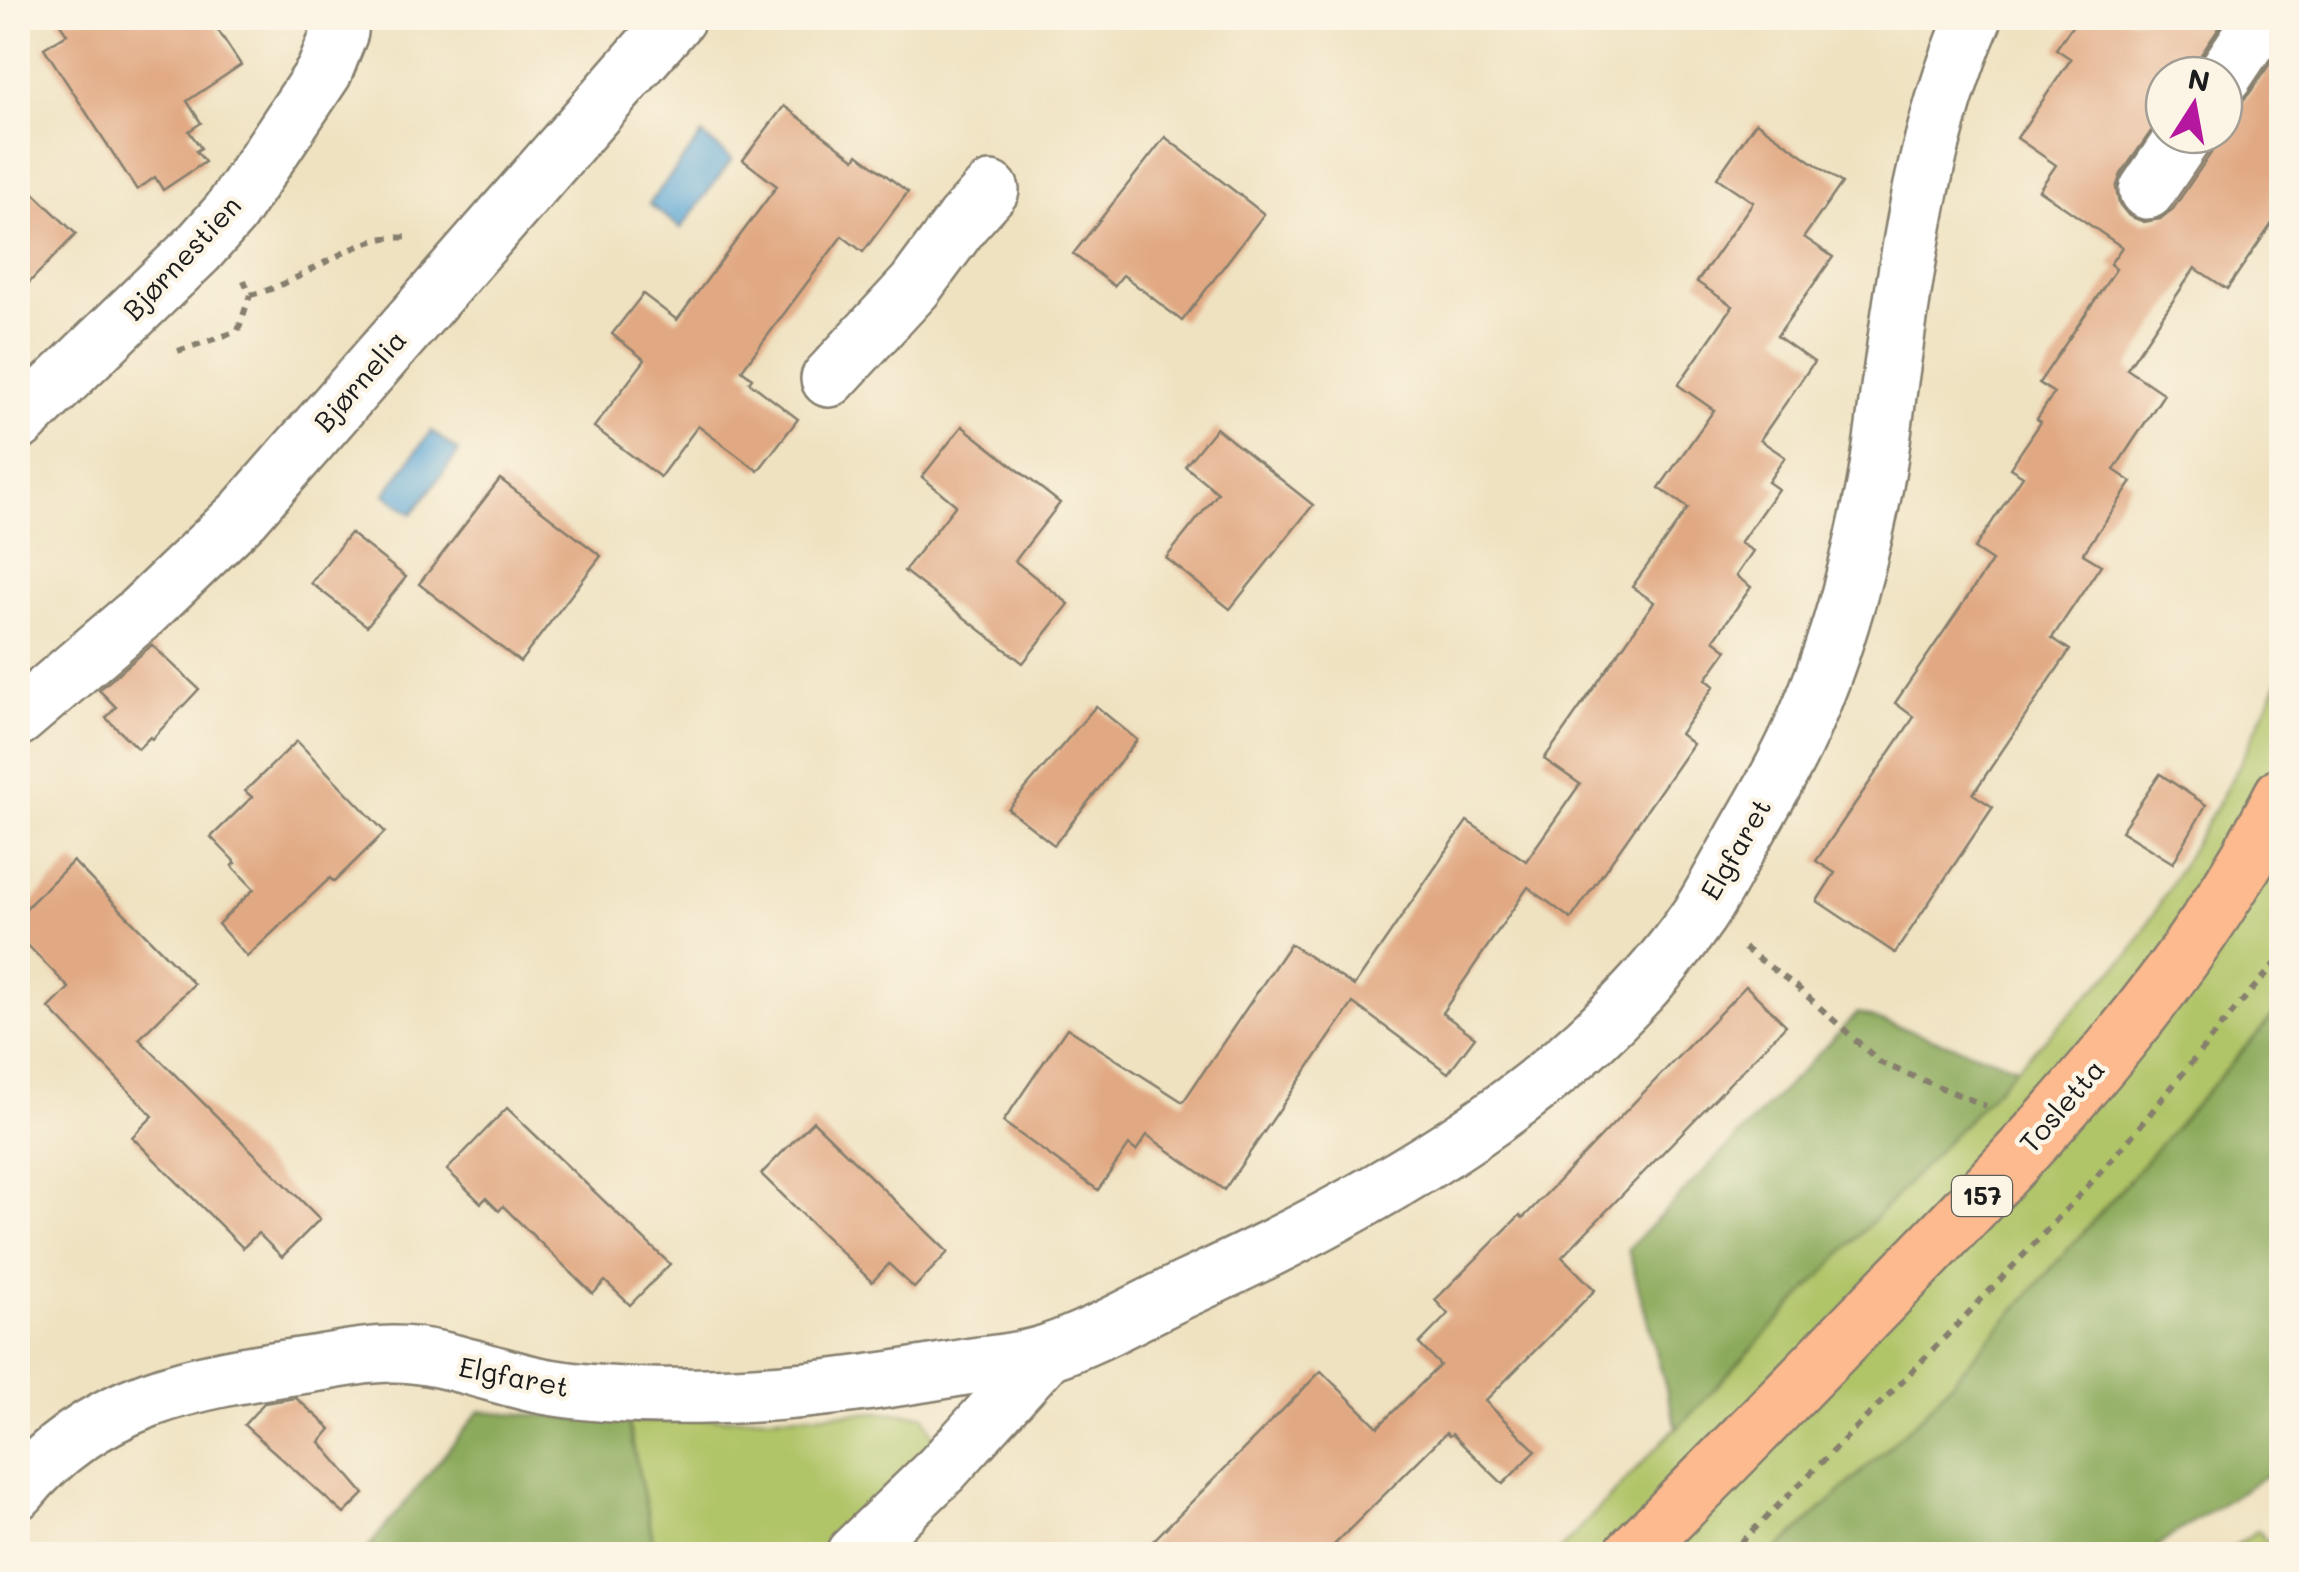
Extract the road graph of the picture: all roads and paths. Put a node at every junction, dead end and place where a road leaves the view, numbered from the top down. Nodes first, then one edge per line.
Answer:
1 (341, 18) edge
2 (677, 18) edge
3 (1974, 18) edge
4 (2263, 18) edge
5 (2238, 55) edge
6 (2171, 155) edge
7 (990, 190) dead end
8 (2147, 191) dead end
9 (230, 212) junction
10 (469, 256) junction
11 (829, 380) dead end
12 (18, 423) edge
13 (18, 718) edge
14 (2282, 795) edge
15 (1698, 916) junction
16 (2282, 957) edge
17 (2037, 1135) junction
18 (2088, 1186) junction
19 (1046, 1354) junction
20 (18, 1491) edge
21 (854, 1554) edge
22 (1632, 1554) edge
23 (1729, 1554) edge

1 - 9 street, Bjørnestien
2 - 10 street, Bjørnelia
3 - 15 street, Elgfaret
4 - 5 street
6 - 8 street
7 - 11 street
9 - 10 path
9 - 12 street, Bjørnestien
10 - 13 street, Bjørnelia
14 - 17 main road, Tosletta / 157
15 - 17 path
15 - 19 street, Elgfaret
16 - 18 path
17 - 18 path
17 - 22 main road, Tosletta / 157
18 - 23 path
19 - 20 street, Elgfaret
19 - 21 street, Elgfaret

